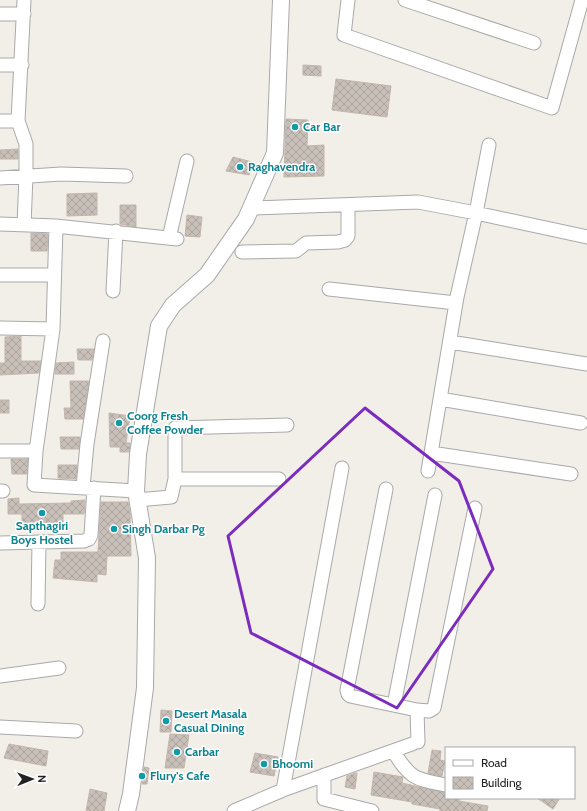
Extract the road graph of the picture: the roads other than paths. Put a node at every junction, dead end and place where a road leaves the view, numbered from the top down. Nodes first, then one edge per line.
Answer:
1 (24, 0) edge
2 (281, 0) edge
3 (348, 0) edge
4 (405, 0) edge
5 (582, 0) edge
6 (0, 14) edge
7 (24, 14) junction
8 (534, 43) dead end
9 (0, 65) edge
10 (22, 65) junction
11 (0, 121) edge
12 (18, 121) junction
13 (489, 145) dead end
14 (187, 160) dead end
15 (26, 176) junction
16 (126, 176) dead end
17 (0, 178) edge
18 (348, 204) junction
19 (251, 208) junction
20 (476, 213) junction
21 (0, 224) edge
22 (24, 225) junction
23 (56, 226) junction
24 (116, 231) junction
25 (587, 237) edge
26 (242, 252) dead end
27 (0, 275) edge
28 (54, 275) junction
29 (329, 289) dead end
30 (113, 291) dead end
31 (456, 303) junction
32 (0, 328) edge
33 (53, 329) junction
34 (103, 341) dead end
35 (450, 342) junction
36 (587, 364) edge
37 (440, 399) junction
38 (581, 423) dead end
39 (287, 425) dead end
40 (36, 451) junction
41 (0, 452) edge
42 (431, 453) junction
43 (342, 468) dead end
44 (428, 471) dead end
45 (571, 474) dead end
46 (175, 479) junction
47 (280, 479) dead end
48 (88, 487) junction
49 (386, 489) dead end
50 (435, 495) dead end
51 (136, 496) junction
52 (475, 508) dead end
53 (39, 542) junction
54 (0, 543) edge
55 (38, 604) dead end
56 (59, 668) dead end
57 (0, 676) edge
58 (394, 705) junction
59 (417, 710) junction
60 (0, 727) edge
61 (76, 731) dead end
62 (392, 751) junction
63 (324, 775) junction
64 (445, 786) edge
65 (283, 790) junction
66 (323, 805) edge
67 (127, 811) edge
68 (234, 811) edge
69 (372, 811) edge

1 - 7 street
2 - 19 street
3 - 5 street
4 - 8 street
6 - 7 street
7 - 10 street
9 - 10 street
10 - 12 street
11 - 12 street
12 - 15 street
13 - 20 street
14 - 24 street
15 - 16 street
15 - 17 street
15 - 22 street
18 - 19 street
18 - 20 street
18 - 26 street
19 - 51 street
20 - 25 street
20 - 31 street
21 - 22 street
22 - 23 street
23 - 24 street
23 - 28 street
24 - 30 street
27 - 28 street
28 - 33 street
29 - 31 street
31 - 35 street
32 - 33 street
33 - 40 street
34 - 48 street
35 - 36 street
35 - 37 street
37 - 38 street
37 - 42 street
39 - 46 street
40 - 41 street
40 - 48 street
42 - 44 street
42 - 45 street
43 - 65 street
46 - 47 street
46 - 51 street
48 - 51 street
48 - 53 street
49 - 58 street
50 - 58 street
51 - 67 street
52 - 59 street
53 - 54 street
53 - 55 street
56 - 57 street
58 - 59 street
59 - 62 street
60 - 61 street
62 - 63 street
62 - 64 street
63 - 65 street
63 - 66 street
65 - 68 street
66 - 69 street

